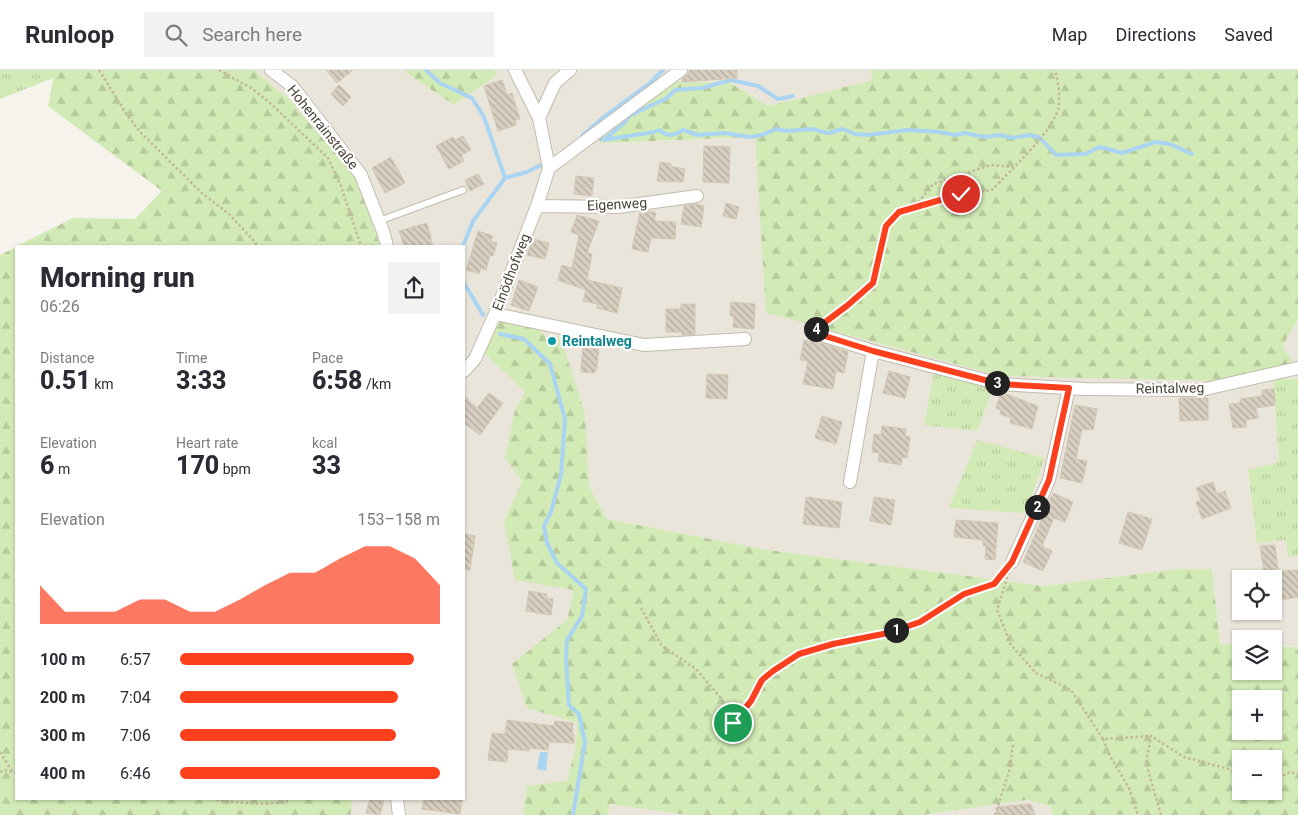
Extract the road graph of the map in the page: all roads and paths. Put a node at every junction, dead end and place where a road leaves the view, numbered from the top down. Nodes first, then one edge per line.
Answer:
1 (100, 70) edge
2 (219, 70) edge
3 (271, 70) edge
4 (515, 70) edge
5 (570, 70) edge
6 (681, 70) edge
7 (1055, 70) edge
8 (539, 118) junction
9 (1013, 167) junction
10 (549, 168) junction
11 (463, 190) dead end
12 (697, 196) dead end
13 (537, 206) junction
14 (914, 207) junction
15 (379, 221) junction
16 (255, 245) edge
17 (362, 245) edge
18 (387, 245) edge
19 (495, 314) junction
20 (812, 332) joint
21 (745, 339) dead end
22 (873, 351) junction
23 (1298, 368) edge
24 (465, 370) edge
25 (1069, 388) junction
26 (850, 482) dead end
27 (1012, 562) junction
28 (641, 608) dead end
29 (733, 723) junction
30 (727, 734) dead end
31 (1151, 736) junction
32 (1103, 740) junction
33 (1012, 745) dead end
34 (0, 752) edge
35 (1232, 770) edge
36 (12, 771) junction
37 (0, 772) edge
38 (15, 772) edge
39 (1298, 774) edge
40 (1282, 776) edge
41 (217, 800) edge
42 (288, 800) edge
43 (397, 800) edge
44 (399, 815) edge
45 (995, 815) edge
46 (1138, 815) edge
47 (1161, 815) edge

1 - 16 path
2 - 17 path
3 - 15 street, Hohenrainstraße
4 - 8 street, Einödhofweg
5 - 8 street
6 - 10 street
7 - 9 path
8 - 10 street, Einödhofweg
9 - 14 path
9 - 14 path
10 - 13 street, Einödhofweg
11 - 15 lane
12 - 13 street, Eigenweg
13 - 19 street, Einödhofweg
14 - 20 path
15 - 18 street, Hohenrainstraße
19 - 21 street
19 - 24 street, Einödhofweg
20 - 22 street, Reintalweg
22 - 25 street, Reintalweg
22 - 26 street
23 - 25 street, Reintalweg
25 - 27 street
27 - 29 path
27 - 32 path
28 - 29 path
29 - 30 path
31 - 32 path
31 - 35 path
31 - 47 path
32 - 46 path
33 - 45 path
34 - 36 path
36 - 37 path
36 - 38 path
39 - 40 path
41 - 42 path
43 - 44 street

